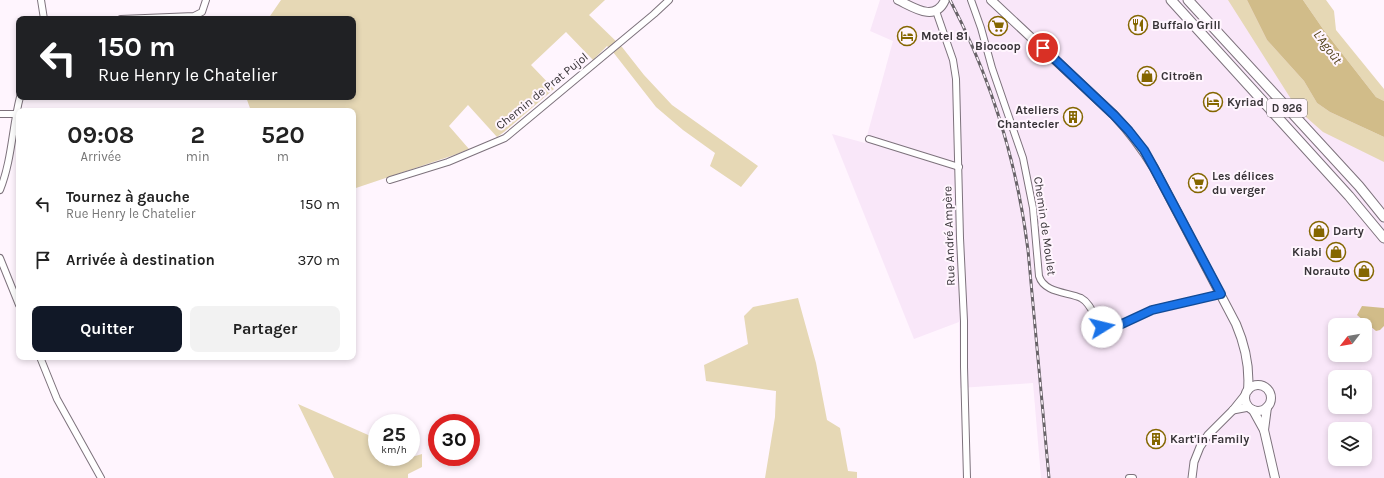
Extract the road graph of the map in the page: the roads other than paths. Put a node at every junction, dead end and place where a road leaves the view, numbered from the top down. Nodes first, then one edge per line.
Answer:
1 (41, 0) edge
2 (206, 0) edge
3 (669, 0) edge
4 (898, 0) edge
5 (945, 0) edge
6 (971, 0) edge
7 (991, 0) edge
8 (1171, 0) edge
9 (1188, 0) edge
10 (936, 11) junction
11 (44, 16) edge
12 (202, 16) edge
13 (16, 111) edge
14 (0, 114) edge
15 (15, 114) junction
16 (869, 139) dead end
17 (959, 167) junction
18 (390, 180) dead end
19 (0, 190) edge
20 (1384, 217) edge
21 (1384, 238) edge
22 (0, 258) edge
23 (1221, 294) junction
24 (16, 298) edge
25 (41, 360) edge
26 (1249, 367) junction
27 (1262, 386) junction
28 (1247, 392) junction
29 (1267, 407) junction
30 (1251, 409) junction
31 (1233, 410) junction
32 (1264, 430) junction
33 (101, 478) edge
34 (967, 478) edge
35 (1129, 478) edge
36 (1133, 478) edge
37 (1192, 478) edge
38 (1275, 478) edge

1 - 11 street
2 - 12 street
3 - 18 street, Chemin de Prat Pujol
4 - 10 main road
5 - 10 main road
6 - 23 street, Chemin de Moulet
7 - 23 main road
8 - 21 main road, D 926
9 - 20 main road, D 926
10 - 17 street, Rue André Ampère
13 - 15 street
14 - 15 street
15 - 19 street
16 - 17 street
17 - 34 street, Rue André Ampère
22 - 24 street
23 - 26 main road
25 - 33 street
26 - 27 main road
26 - 28 main road
27 - 28 main road
27 - 29 main road
28 - 30 main road
28 - 31 street
29 - 30 main road
29 - 32 main road
30 - 31 street
30 - 32 main road
31 - 37 street
32 - 38 main road
35 - 36 street

